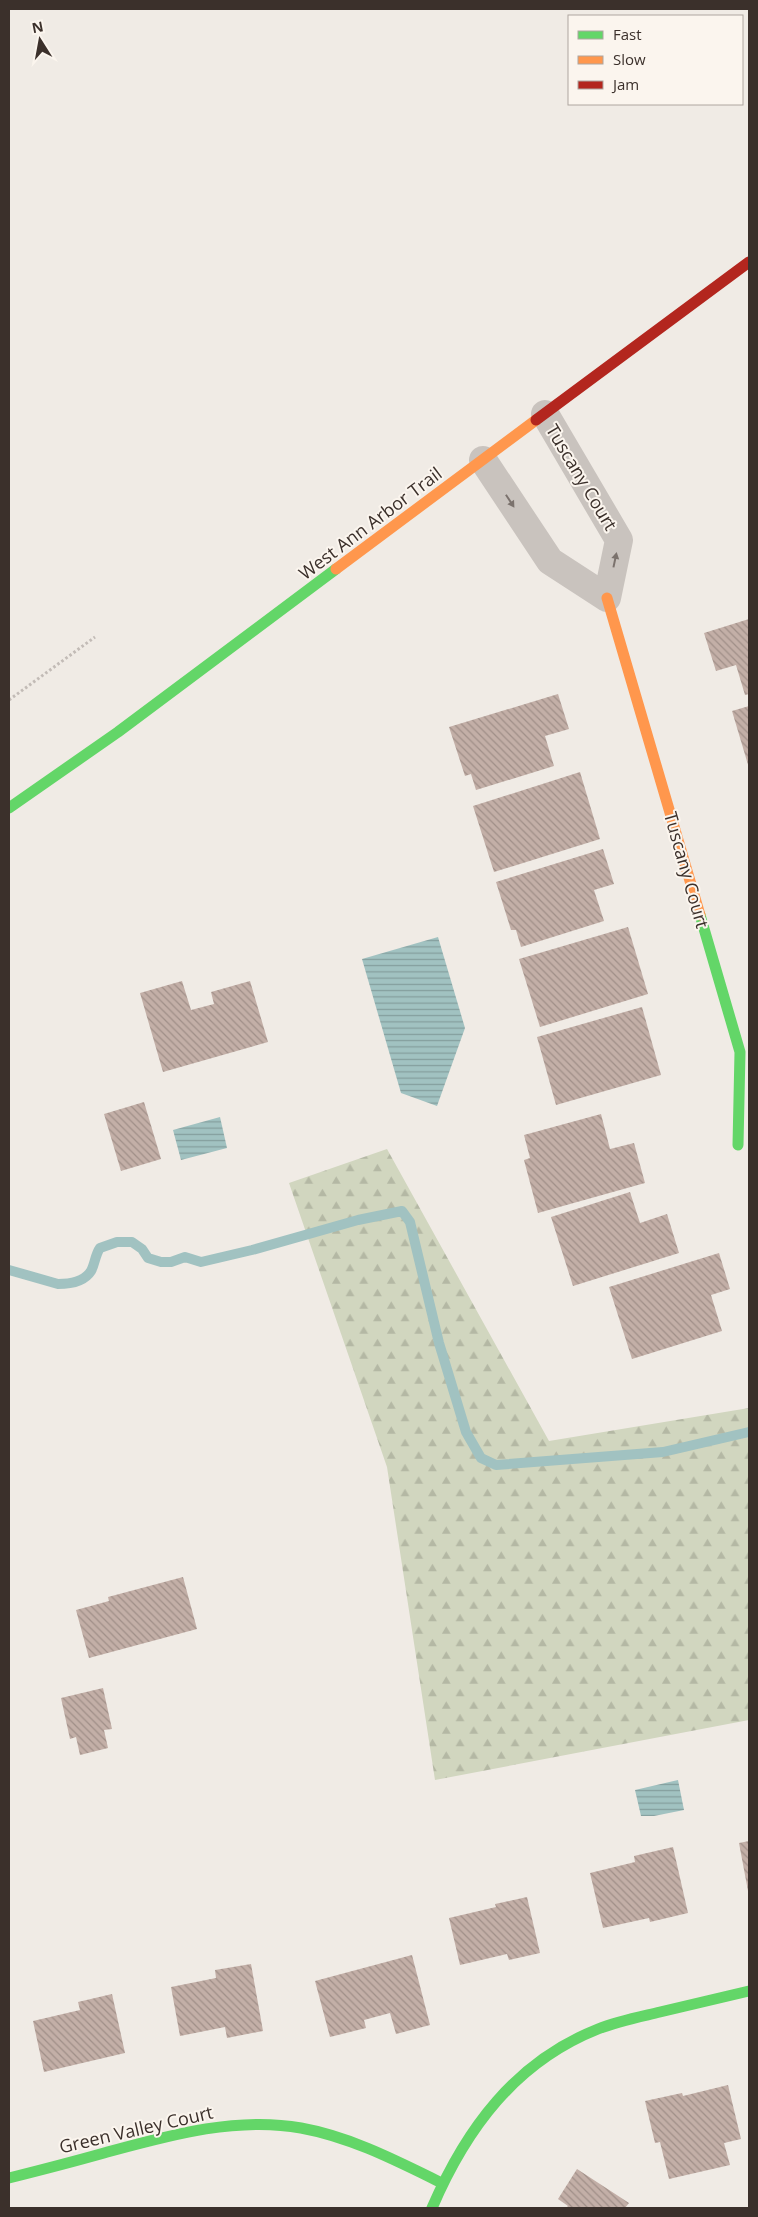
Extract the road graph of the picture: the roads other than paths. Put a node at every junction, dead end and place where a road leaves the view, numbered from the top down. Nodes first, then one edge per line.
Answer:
1 (749, 262) edge
2 (545, 414) junction
3 (483, 460) junction
4 (607, 598) junction
5 (9, 808) edge
6 (738, 1145) dead end
7 (749, 1991) edge
8 (9, 2178) edge
9 (442, 2183) junction
10 (432, 2208) edge

1 - 2 street, West Ann Arbor Trail
2 - 3 street, West Ann Arbor Trail
4 -> 2 street, Tuscany Court
3 -> 4 street
3 - 5 street, West Ann Arbor Trail
4 - 6 street, Tuscany Court
7 - 9 street
8 - 9 street, Green Valley Court
9 - 10 street

